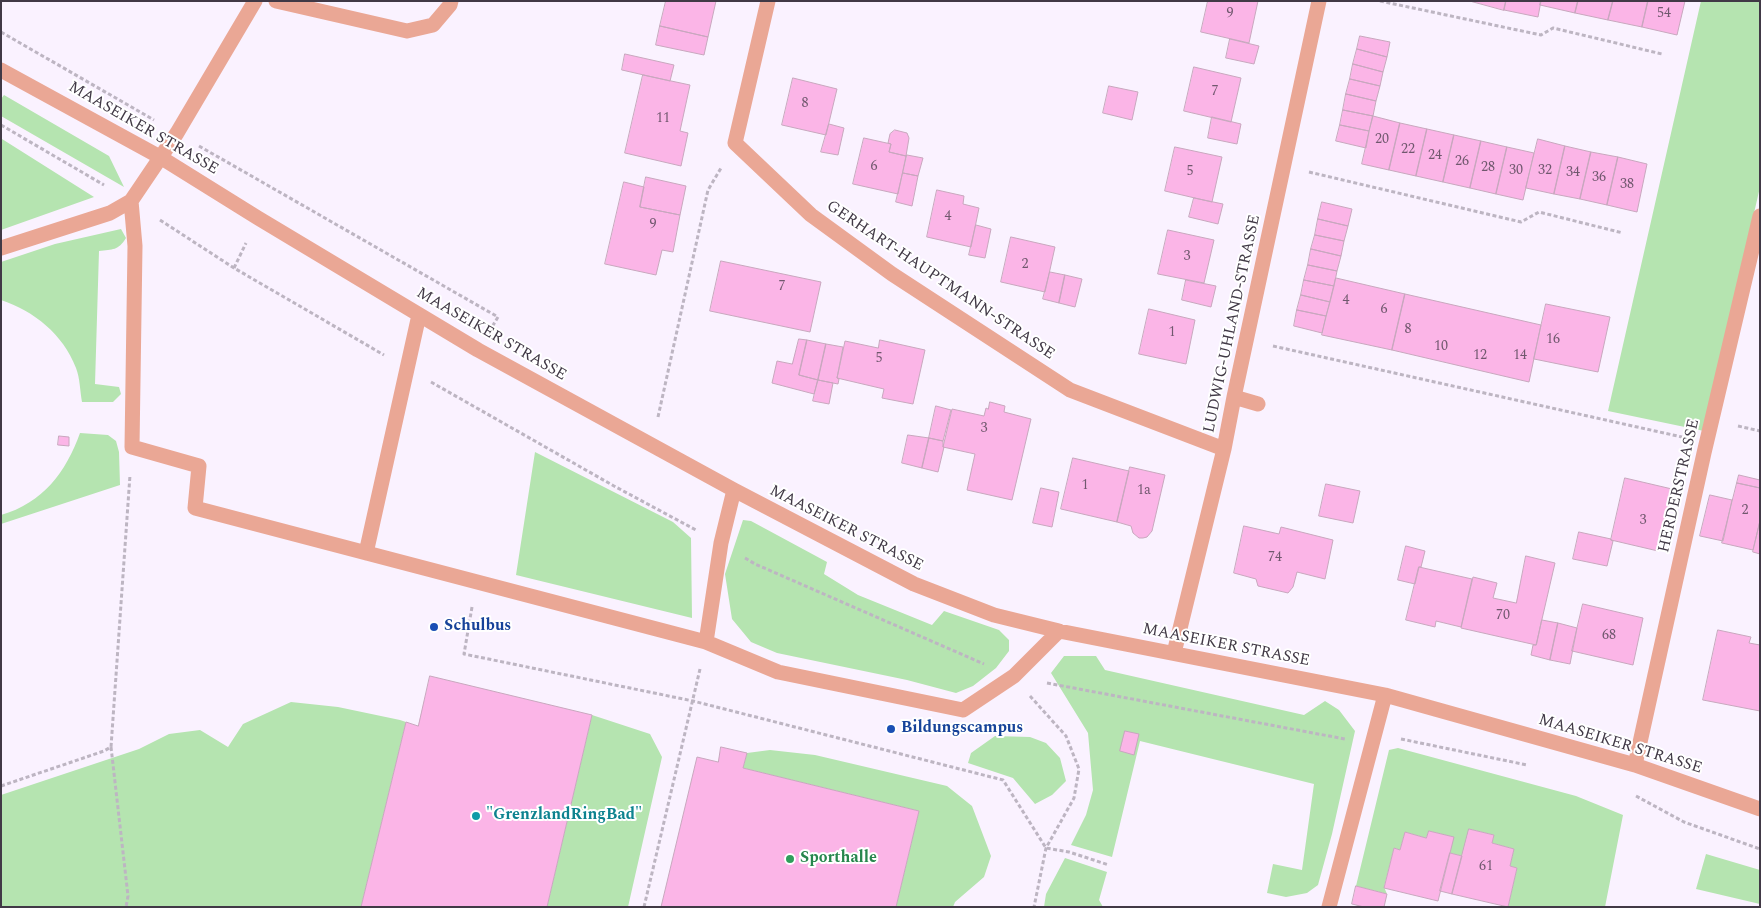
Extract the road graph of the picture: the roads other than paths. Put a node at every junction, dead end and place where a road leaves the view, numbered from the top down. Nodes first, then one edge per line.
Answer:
1 (255, 1) edge
2 (276, 1) edge
3 (451, 1) edge
4 (768, 1) edge
5 (1319, 1) edge
6 (1, 70) edge
7 (160, 157) junction
8 (131, 201) junction
9 (1760, 216) edge
10 (1, 248) edge
11 (419, 315) junction
12 (1234, 397) junction
13 (1258, 404) dead end
14 (1224, 449) junction
15 (734, 490) junction
16 (366, 553) junction
17 (1059, 630) junction
18 (706, 642) junction
19 (1174, 653) junction
20 (1385, 695) junction
21 (1635, 765) junction
22 (1760, 809) edge
23 (1329, 907) edge

1 - 7 street
2 - 3 street
4 - 14 street, GERHART-HAUPTMANN-STRASSE
5 - 12 street, LUDWIG-UHLAND-STRASSE
6 - 7 street, MAASEIKER STRASSE
7 - 8 street
7 - 11 street, MAASEIKER STRASSE
8 - 10 street
8 - 16 street
9 - 21 street, HERDERSTRASSE
11 - 15 street, MAASEIKER STRASSE
11 - 16 street
12 - 13 street
12 - 14 street, LUDWIG-UHLAND-STRASSE
14 - 19 street, LUDWIG-UHLAND-STRASSE
15 - 17 street, MAASEIKER STRASSE
15 - 18 street
16 - 18 street
17 - 18 street
17 - 19 street, MAASEIKER STRASSE
19 - 20 street, MAASEIKER STRASSE
20 - 21 street, MAASEIKER STRASSE
20 - 23 street
21 - 22 street, MAASEIKER STRASSE

